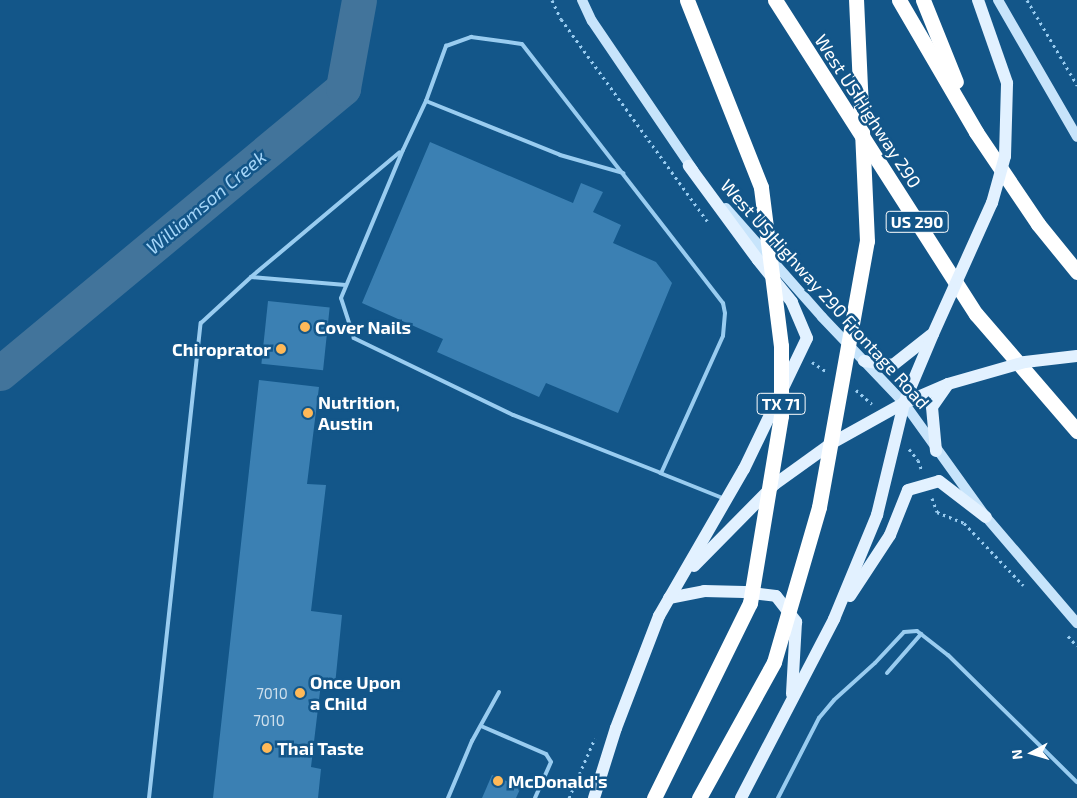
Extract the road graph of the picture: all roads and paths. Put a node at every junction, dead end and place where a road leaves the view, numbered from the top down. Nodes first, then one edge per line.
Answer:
1 (552, 0) edge
2 (582, 0) edge
3 (687, 0) edge
4 (776, 0) edge
5 (856, 0) edge
6 (900, 0) edge
7 (923, 0) edge
8 (978, 0) edge
9 (998, 0) edge
10 (1027, 0) edge
11 (1077, 85) edge
12 (426, 101) junction
13 (976, 132) junction
14 (1077, 137) edge
15 (402, 150) junction
16 (689, 166) junction
17 (623, 173) junction
18 (710, 225) dead end
19 (1077, 272) edge
20 (251, 276) junction
21 (346, 285) junction
22 (933, 334) junction
23 (1077, 356) edge
24 (864, 361) junction
25 (948, 384) junction
26 (904, 403) junction
27 (1077, 431) edge
28 (936, 451) junction
29 (651, 469) junction
30 (726, 499) junction
31 (986, 517) junction
32 (681, 578) junction
33 (669, 598) junction
34 (834, 619) junction
35 (1077, 623) edge
36 (921, 634) junction
37 (887, 673) dead end
38 (499, 692) dead end
39 (792, 700) junction
40 (481, 726) junction
41 (597, 732) dead end
42 (1077, 782) edge
43 (149, 798) edge
44 (448, 798) edge
45 (535, 798) edge
46 (569, 798) edge
47 (594, 798) edge
48 (654, 798) edge
49 (699, 798) edge
50 (741, 798) edge
51 (778, 798) edge

1 - 18 path
2 - 16 main road, West US Highway 290 Frontage Road
3 - 48 highway, TX 71, bridge
4 - 27 highway, West US Highway 290 / US 290
5 - 49 highway, bridge
6 - 13 highway
7 - 13 highway
8 - 22 main road, bridge
9 - 14 main road
10 - 11 path
12 - 15 lane
12 - 17 lane
12 - 17 lane
13 - 19 highway
15 - 20 lane
15 - 21 lane
16 - 24 main road, West US Highway 290 Frontage Road
16 - 30 main road
17 - 29 lane
20 - 21 lane
20 - 43 lane
21 - 29 lane
22 - 24 main road
22 - 26 main road
23 - 25 main road, bridge
24 - 26 main road, West US Highway 290 Frontage Road
25 - 26 main road
25 - 28 main road
26 - 28 main road, West US Highway 290 Frontage Road
26 - 32 main road
26 - 34 main road
28 - 31 main road, West US Highway 290 Frontage Road
29 - 30 lane
30 - 32 main road
31 - 34 main road
31 - 35 main road, West US Highway 290 Frontage Road
32 - 33 main road
33 - 39 main road
33 - 47 main road
34 - 39 main road
36 - 37 lane
36 - 42 lane
36 - 51 lane
38 - 40 lane
39 - 50 main road
40 - 44 lane
40 - 45 lane
41 - 46 path

